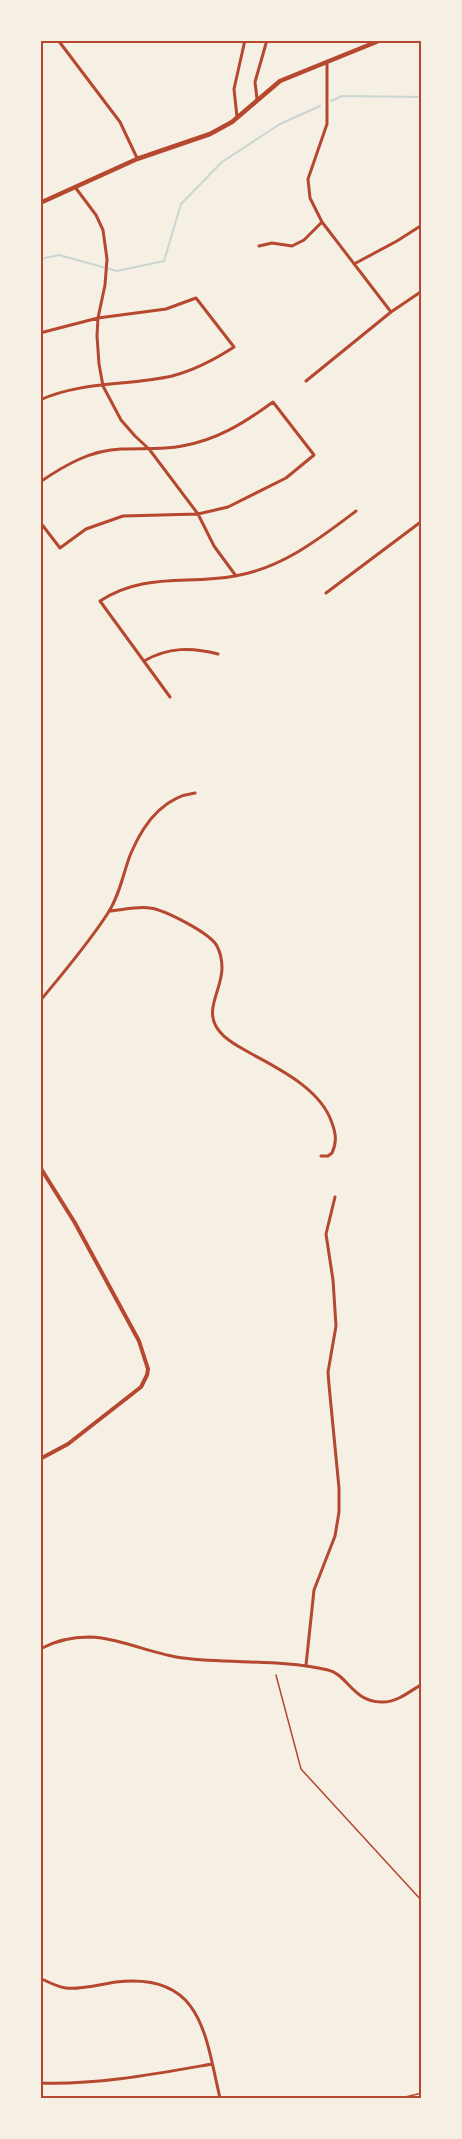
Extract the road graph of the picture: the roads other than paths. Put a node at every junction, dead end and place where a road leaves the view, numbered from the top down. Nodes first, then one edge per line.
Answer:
1 (58, 40) edge
2 (245, 40) edge
3 (267, 40) edge
4 (381, 40) edge
5 (327, 64) junction
6 (257, 99) junction
7 (237, 117) junction
8 (137, 159) junction
9 (75, 187) junction
10 (40, 203) edge
11 (322, 222) junction
12 (422, 225) edge
13 (259, 246) dead end
14 (354, 264) junction
15 (422, 291) edge
16 (391, 312) junction
17 (98, 318) junction
18 (40, 333) edge
19 (306, 381) dead end
20 (104, 386) junction
21 (40, 400) edge
22 (149, 449) junction
23 (40, 482) edge
24 (356, 511) dead end
25 (198, 514) junction
26 (40, 522) edge
27 (421, 522) edge
28 (236, 576) junction
29 (326, 593) dead end
30 (218, 654) dead end
31 (144, 661) junction
32 (170, 697) dead end
33 (195, 793) dead end
34 (109, 911) junction
35 (40, 1000) edge
36 (321, 1156) dead end
37 (40, 1167) edge
38 (335, 1197) dead end
39 (40, 1459) edge
40 (40, 1649) edge
41 (306, 1665) junction
42 (276, 1675) dead end
43 (422, 1684) edge
44 (422, 1901) edge
45 (44, 1980) dead end
46 (212, 2064) junction
47 (40, 2083) edge
48 (422, 2093) edge
49 (220, 2098) edge
50 (401, 2098) edge

1 - 8 street
2 - 7 street
3 - 6 street
4 - 5 main road
5 - 6 main road
5 - 11 street
6 - 7 main road
7 - 8 main road
8 - 9 main road
9 - 10 main road
9 - 17 street
11 - 13 street
11 - 14 street
12 - 14 street
14 - 16 street
15 - 16 street
16 - 19 street
17 - 18 street
17 - 20 street
17 - 20 street
20 - 21 street
20 - 22 street
22 - 23 street
22 - 25 street
22 - 25 street
24 - 28 street
25 - 26 street
25 - 28 street
27 - 29 street
28 - 31 street
30 - 31 street
31 - 32 street
33 - 34 street
34 - 35 street
34 - 36 street
37 - 39 street
38 - 41 street
40 - 41 street
41 - 43 street
42 - 44 lane
45 - 46 street
46 - 47 street
46 - 49 street
48 - 50 lane

